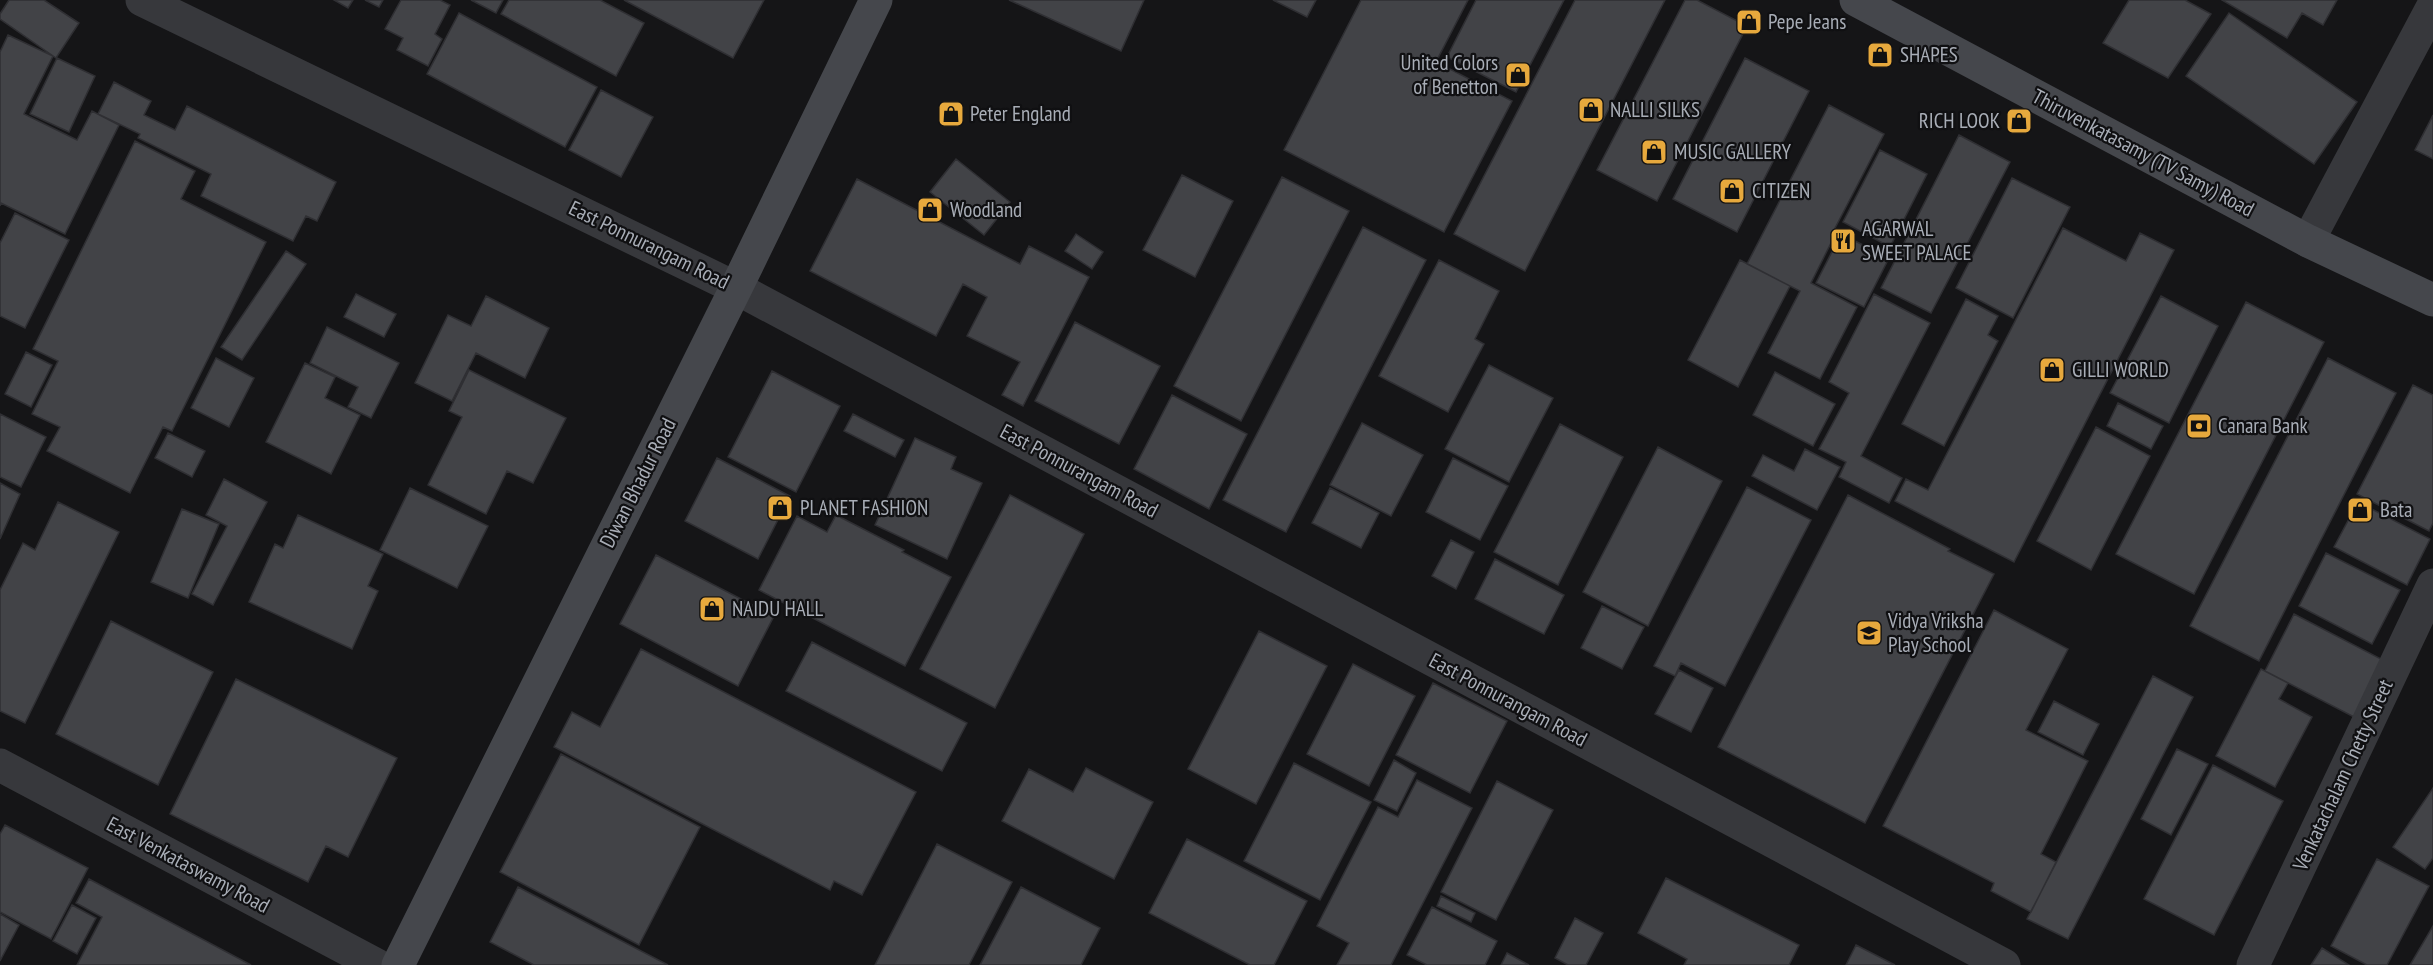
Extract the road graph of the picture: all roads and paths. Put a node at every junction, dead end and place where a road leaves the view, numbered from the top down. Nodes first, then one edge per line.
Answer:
1 (142, 0) edge
2 (876, 0) edge
3 (1856, 0) edge
4 (2433, 6) edge
5 (2308, 242) junction
6 (736, 288) junction
7 (2433, 300) edge
8 (2433, 585) edge
9 (0, 765) edge
10 (377, 965) edge
11 (398, 965) edge
12 (2004, 965) edge
13 (2253, 965) edge

1 - 6 street, East Ponnurangam Road
2 - 6 street, Diwan Bhadur Road
3 - 5 street, Thiruvenkatasamy (TV Samy) Road
4 - 5 street
5 - 7 street, Thiruvenkatasamy (TV Samy) Road
6 - 11 street, Diwan Bhadur Road
6 - 12 street, East Ponnurangam Road
8 - 13 street, Venkatachalam Chetty Street
9 - 10 street, East Venkataswamy Road

